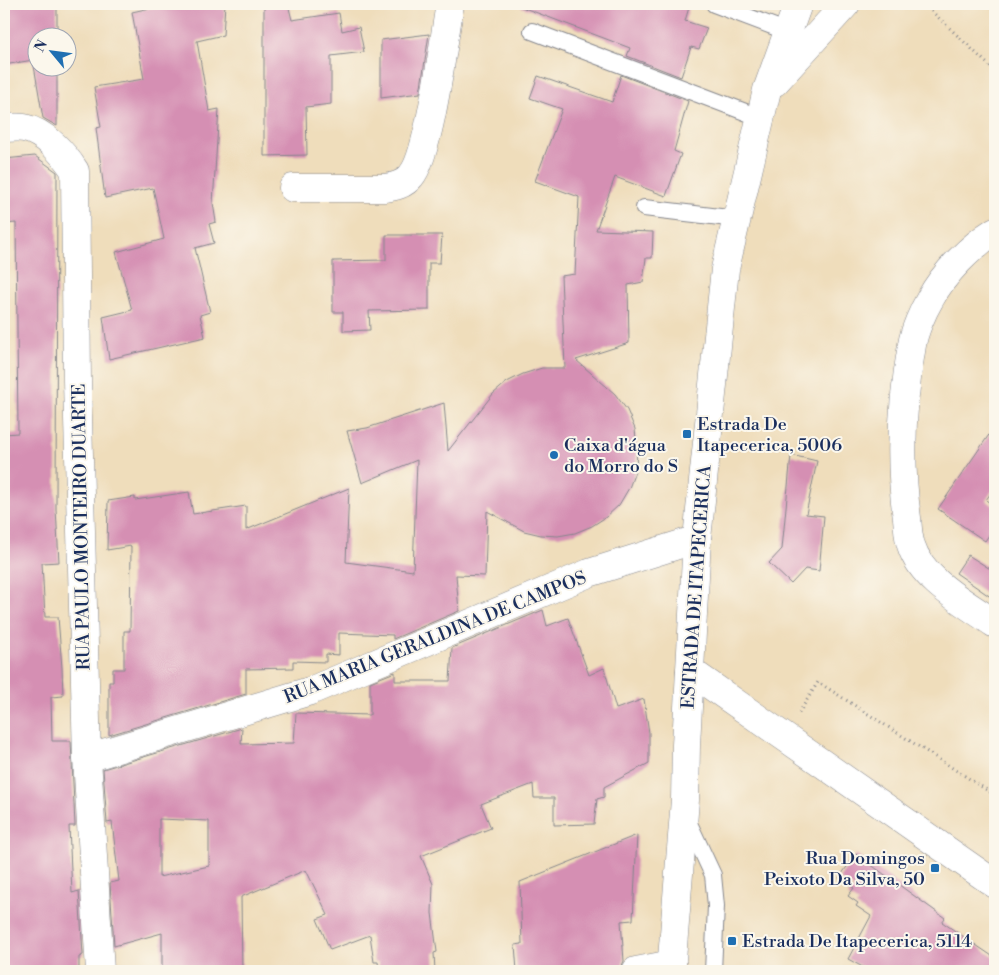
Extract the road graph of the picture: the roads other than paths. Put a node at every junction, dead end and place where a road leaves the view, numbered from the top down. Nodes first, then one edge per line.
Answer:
1 (450, 4) edge
2 (714, 4) edge
3 (798, 4) edge
4 (846, 4) edge
5 (532, 31) dead end
6 (788, 32) junction
7 (767, 90) junction
8 (761, 118) junction
9 (4, 128) edge
10 (293, 188) dead end
11 (644, 208) dead end
12 (737, 219) junction
13 (995, 231) edge
14 (697, 539) junction
15 (995, 624) edge
16 (690, 671) junction
17 (87, 758) junction
18 (684, 813) junction
19 (995, 884) edge
20 (672, 968) edge
21 (100, 971) edge
22 (636, 971) edge
23 (713, 971) edge

1 - 10 street
2 - 6 lane
3 - 6 street, ESTRADA DE ITAPECERICA
4 - 7 street
5 - 8 lane
6 - 7 street, ESTRADA DE ITAPECERICA
7 - 8 street, ESTRADA DE ITAPECERICA
8 - 12 street, ESTRADA DE ITAPECERICA
9 - 17 street, RUA PAULO MONTEIRO DUARTE
11 - 12 lane
12 - 14 street, ESTRADA DE ITAPECERICA
13 - 15 street
14 - 16 street, ESTRADA DE ITAPECERICA
14 - 17 street, RUA MARIA GERALDINA DE CAMPOS
16 - 18 street, ESTRADA DE ITAPECERICA
16 - 19 street
17 - 21 street, RUA PAULO MONTEIRO DUARTE
18 - 20 street, ESTRADA DE ITAPECERICA
18 - 23 lane
20 - 22 street

